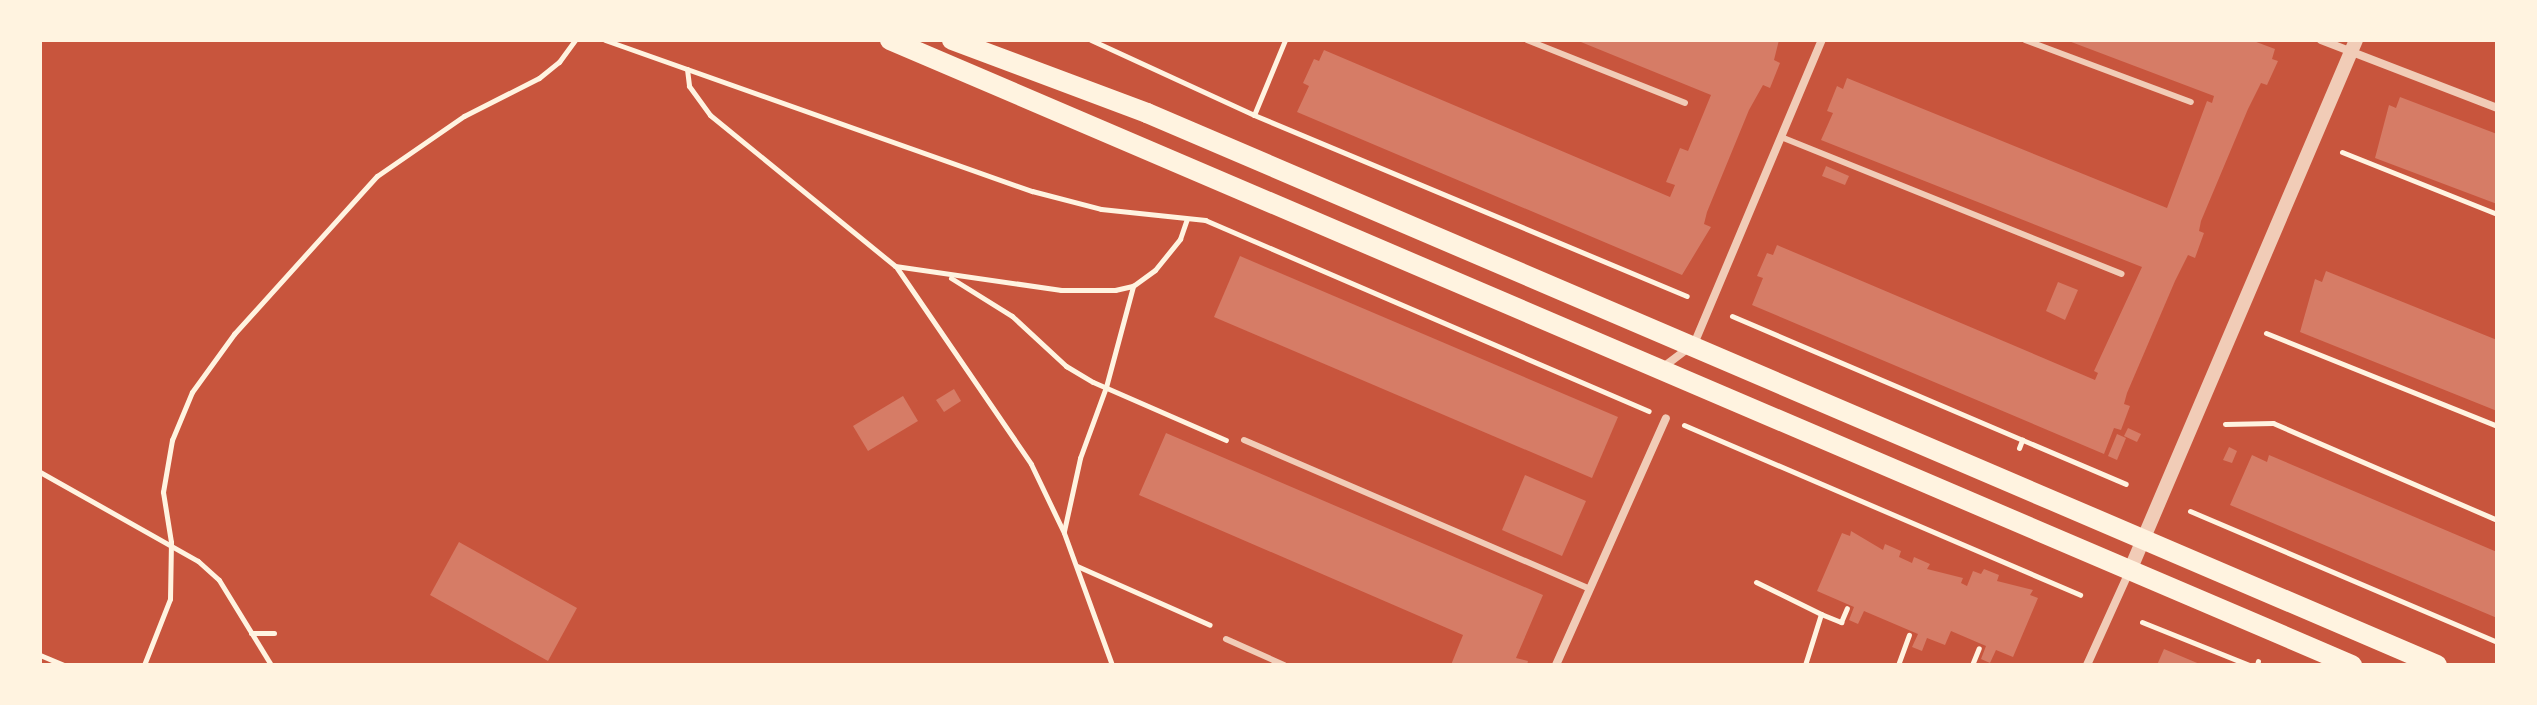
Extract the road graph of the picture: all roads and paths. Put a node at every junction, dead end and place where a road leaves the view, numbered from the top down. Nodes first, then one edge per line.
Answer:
1 (575, 40) edge
2 (605, 40) edge
3 (890, 40) edge
4 (952, 40) edge
5 (1091, 40) edge
6 (1285, 40) edge
7 (1527, 40) edge
8 (1822, 40) edge
9 (2025, 40) edge
10 (2321, 40) edge
11 (2353, 46) edge
12 (687, 69) junction
13 (2191, 102) dead end
14 (1685, 103) dead end
15 (2497, 108) edge
16 (1254, 115) junction
17 (1781, 137) junction
18 (2342, 152) dead end
19 (2497, 214) edge
20 (1187, 219) junction
21 (895, 266) junction
22 (2122, 274) dead end
23 (946, 276) junction
24 (1133, 286) junction
25 (1687, 296) dead end
26 (1732, 316) dead end
27 (2266, 333) dead end
28 (1694, 344) junction
29 (1662, 368) junction
30 (1106, 387) junction
31 (1666, 418) junction
32 (2225, 424) dead end
33 (2497, 426) edge
34 (1244, 440) joint
35 (2022, 440) junction
36 (2019, 448) dead end
37 (40, 472) edge
38 (2126, 484) dead end
39 (2190, 511) dead end
40 (2497, 520) edge
41 (1064, 533) junction
42 (2142, 540) junction
43 (171, 542) junction
44 (1076, 566) junction
45 (2131, 568) junction
46 (1756, 582) dead end
47 (1590, 589) junction
48 (2080, 595) dead end
49 (1847, 608) dead end
50 (1821, 614) junction
51 (2142, 622) dead end
52 (250, 633) junction
53 (274, 633) dead end
54 (1909, 635) dead end
55 (1226, 639) joint
56 (2497, 642) edge
57 (1979, 648) dead end
58 (40, 655) edge
59 (64, 665) edge
60 (144, 665) edge
61 (271, 665) edge
62 (1112, 665) edge
63 (1284, 665) edge
64 (1556, 665) edge
65 (1807, 665) edge
66 (1898, 665) edge
67 (1972, 665) edge
68 (2087, 665) edge
69 (2249, 665) edge
70 (2352, 665) edge
71 (2437, 665) edge

1 - 43 path
2 - 12 path
3 - 29 main road
4 - 28 main road
5 - 16 path
6 - 16 path
7 - 14 lane
8 - 17 street
9 - 13 lane
10 - 11 street
11 - 15 street
11 - 42 street
12 - 20 path
12 - 21 path
16 - 25 path
17 - 22 lane
17 - 28 street
18 - 19 path
20 - 24 path
20 - 31 path
21 - 23 path
21 - 41 path
23 - 24 path
23 - 30 path
24 - 30 path
26 - 35 path
27 - 33 path
28 - 29 street
28 - 42 main road
29 - 45 main road
30 - 34 path
30 - 41 path
31 - 47 street
31 - 48 path
32 - 40 path
34 - 47 lane
35 - 36 path
35 - 38 path
37 - 43 path
39 - 56 path
41 - 44 path
42 - 45 street
42 - 71 main road
43 - 52 path
43 - 60 path
44 - 55 path
44 - 62 path
45 - 68 street
45 - 70 main road
46 - 50 path
47 - 64 street
49 - 50 path
50 - 65 path
51 - 69 path
52 - 53 path
52 - 61 path
54 - 66 path
55 - 63 lane
57 - 67 path
58 - 59 path

